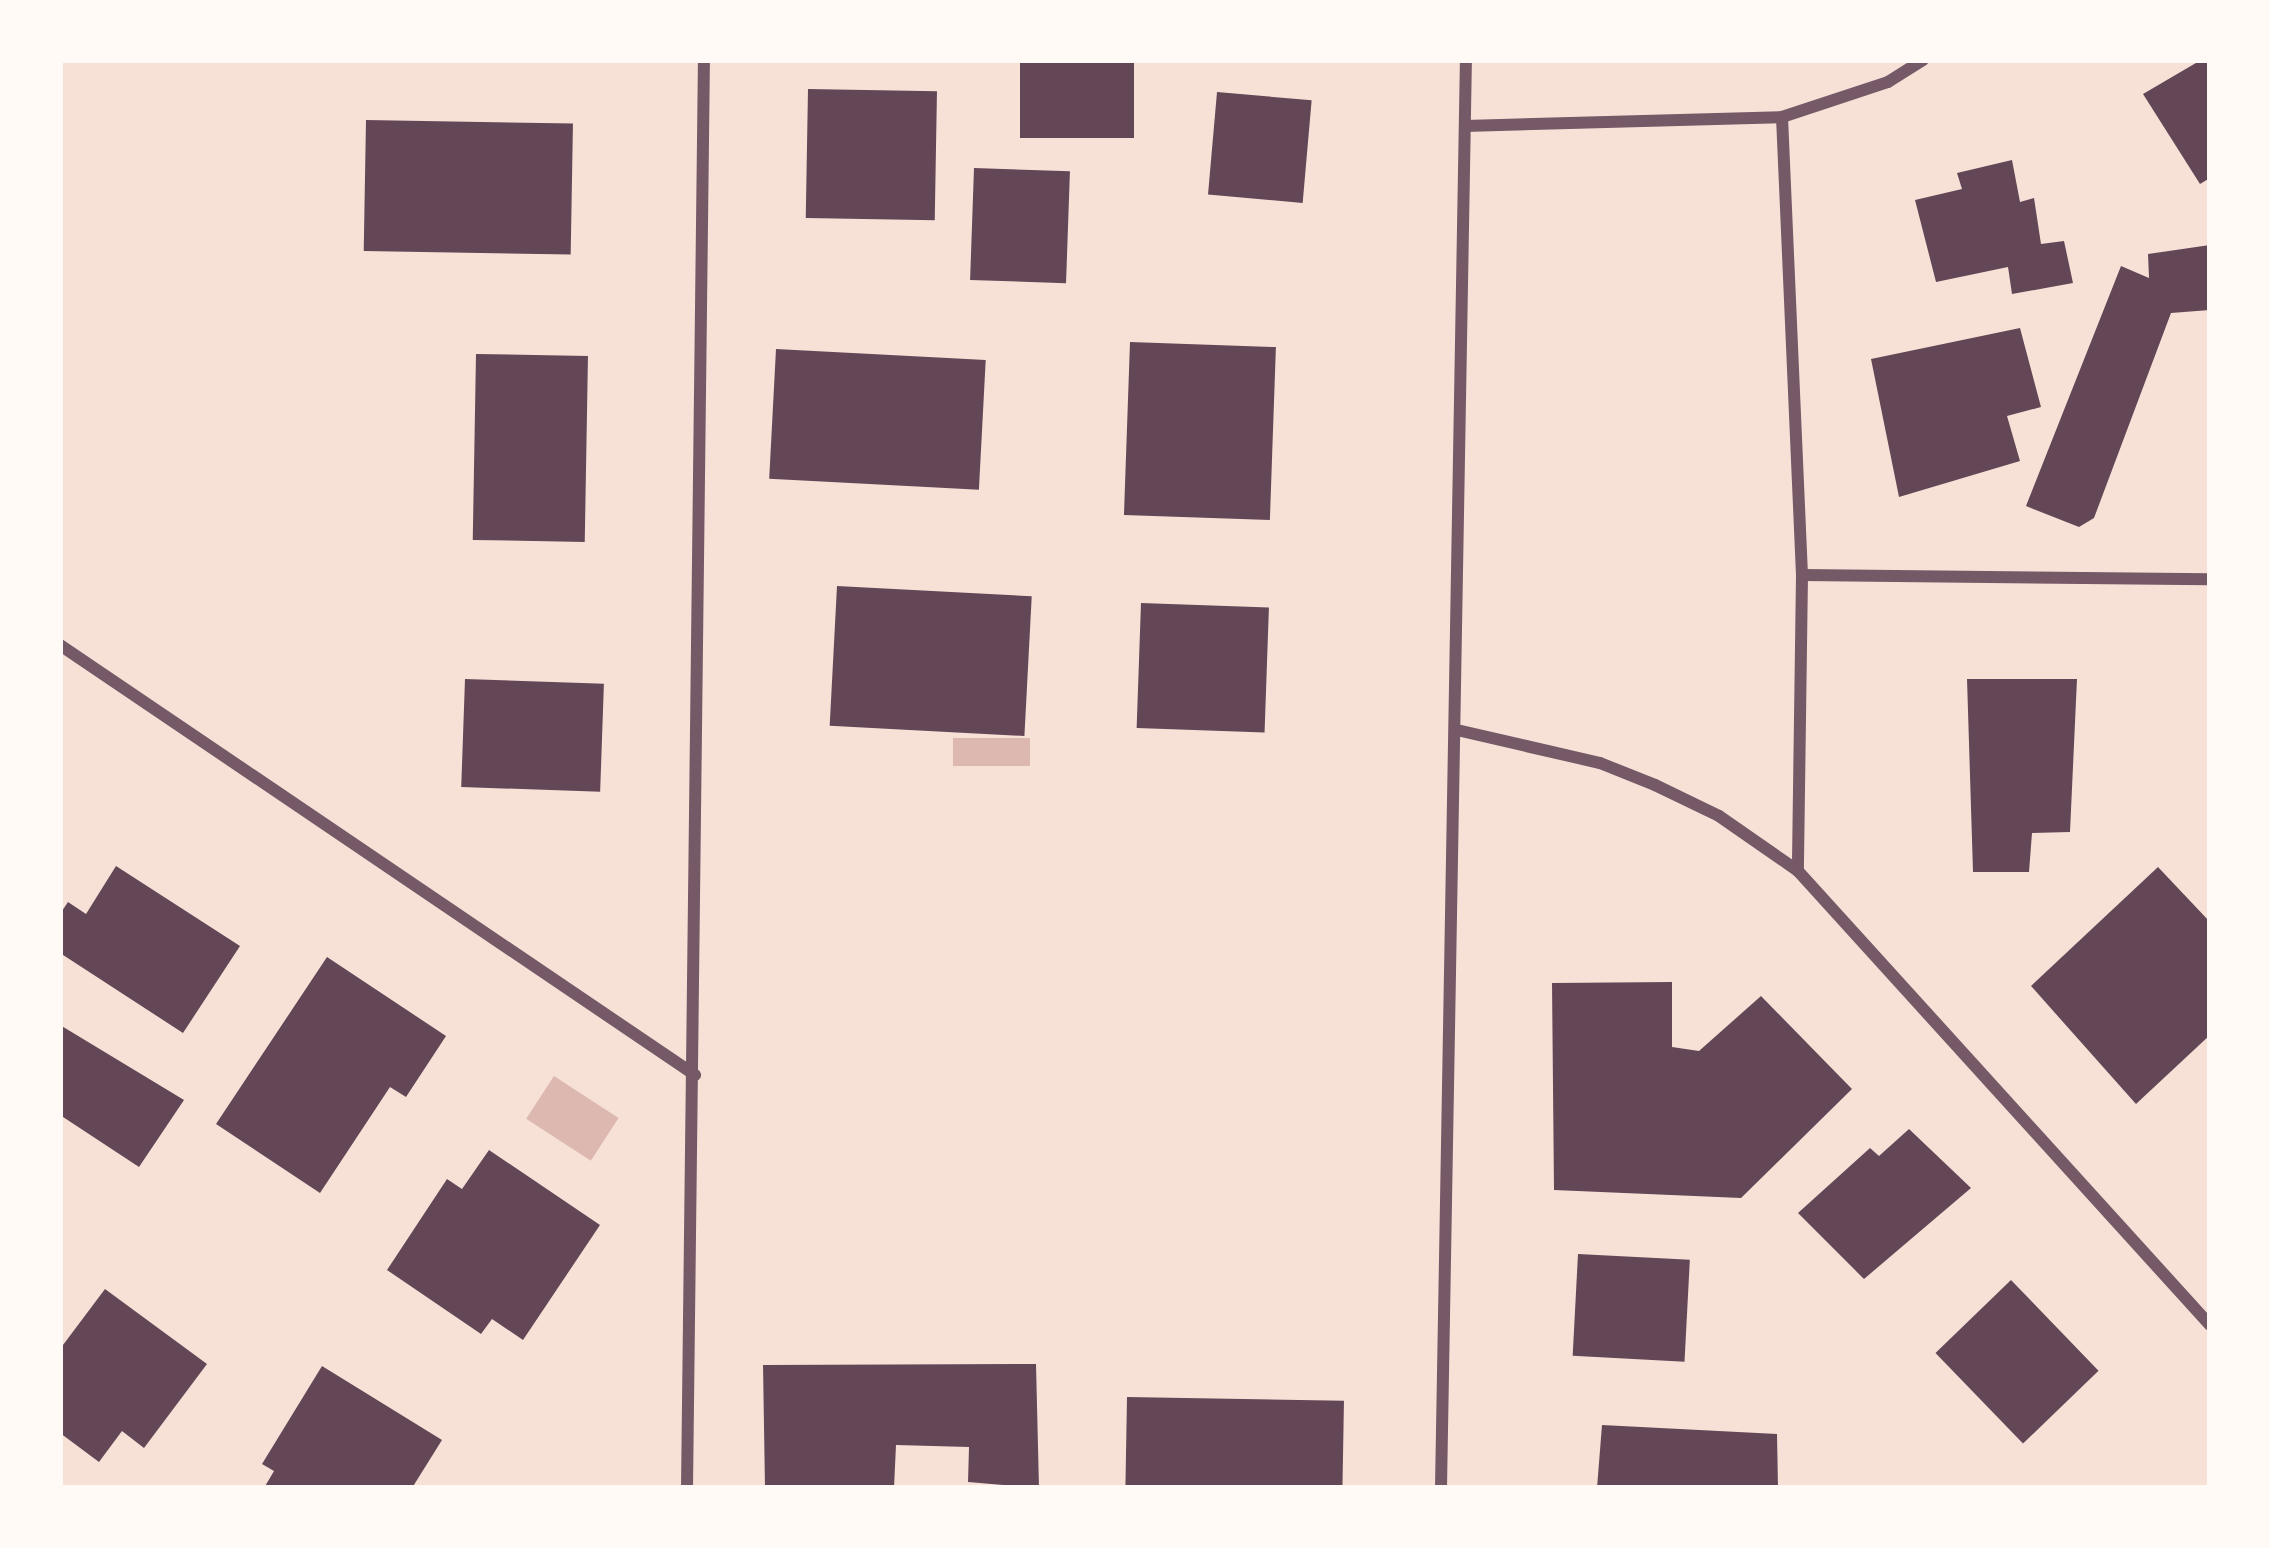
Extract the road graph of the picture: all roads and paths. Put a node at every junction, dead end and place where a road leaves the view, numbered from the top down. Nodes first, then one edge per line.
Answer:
1 (704, 60) edge
2 (1466, 60) edge
3 (1923, 60) edge
4 (1782, 117) junction
5 (1465, 126) junction
6 (1802, 575) junction
7 (2210, 579) edge
8 (60, 645) edge
9 (1456, 730) junction
10 (1798, 871) junction
11 (695, 1075) junction
12 (2210, 1325) edge
13 (687, 1488) edge
14 (1441, 1488) edge

1 - 11 street
2 - 5 street
3 - 4 street
4 - 5 street
4 - 6 street
5 - 9 street
6 - 7 street
6 - 10 street
8 - 11 street
9 - 10 street
9 - 14 street
10 - 12 street
11 - 13 street

